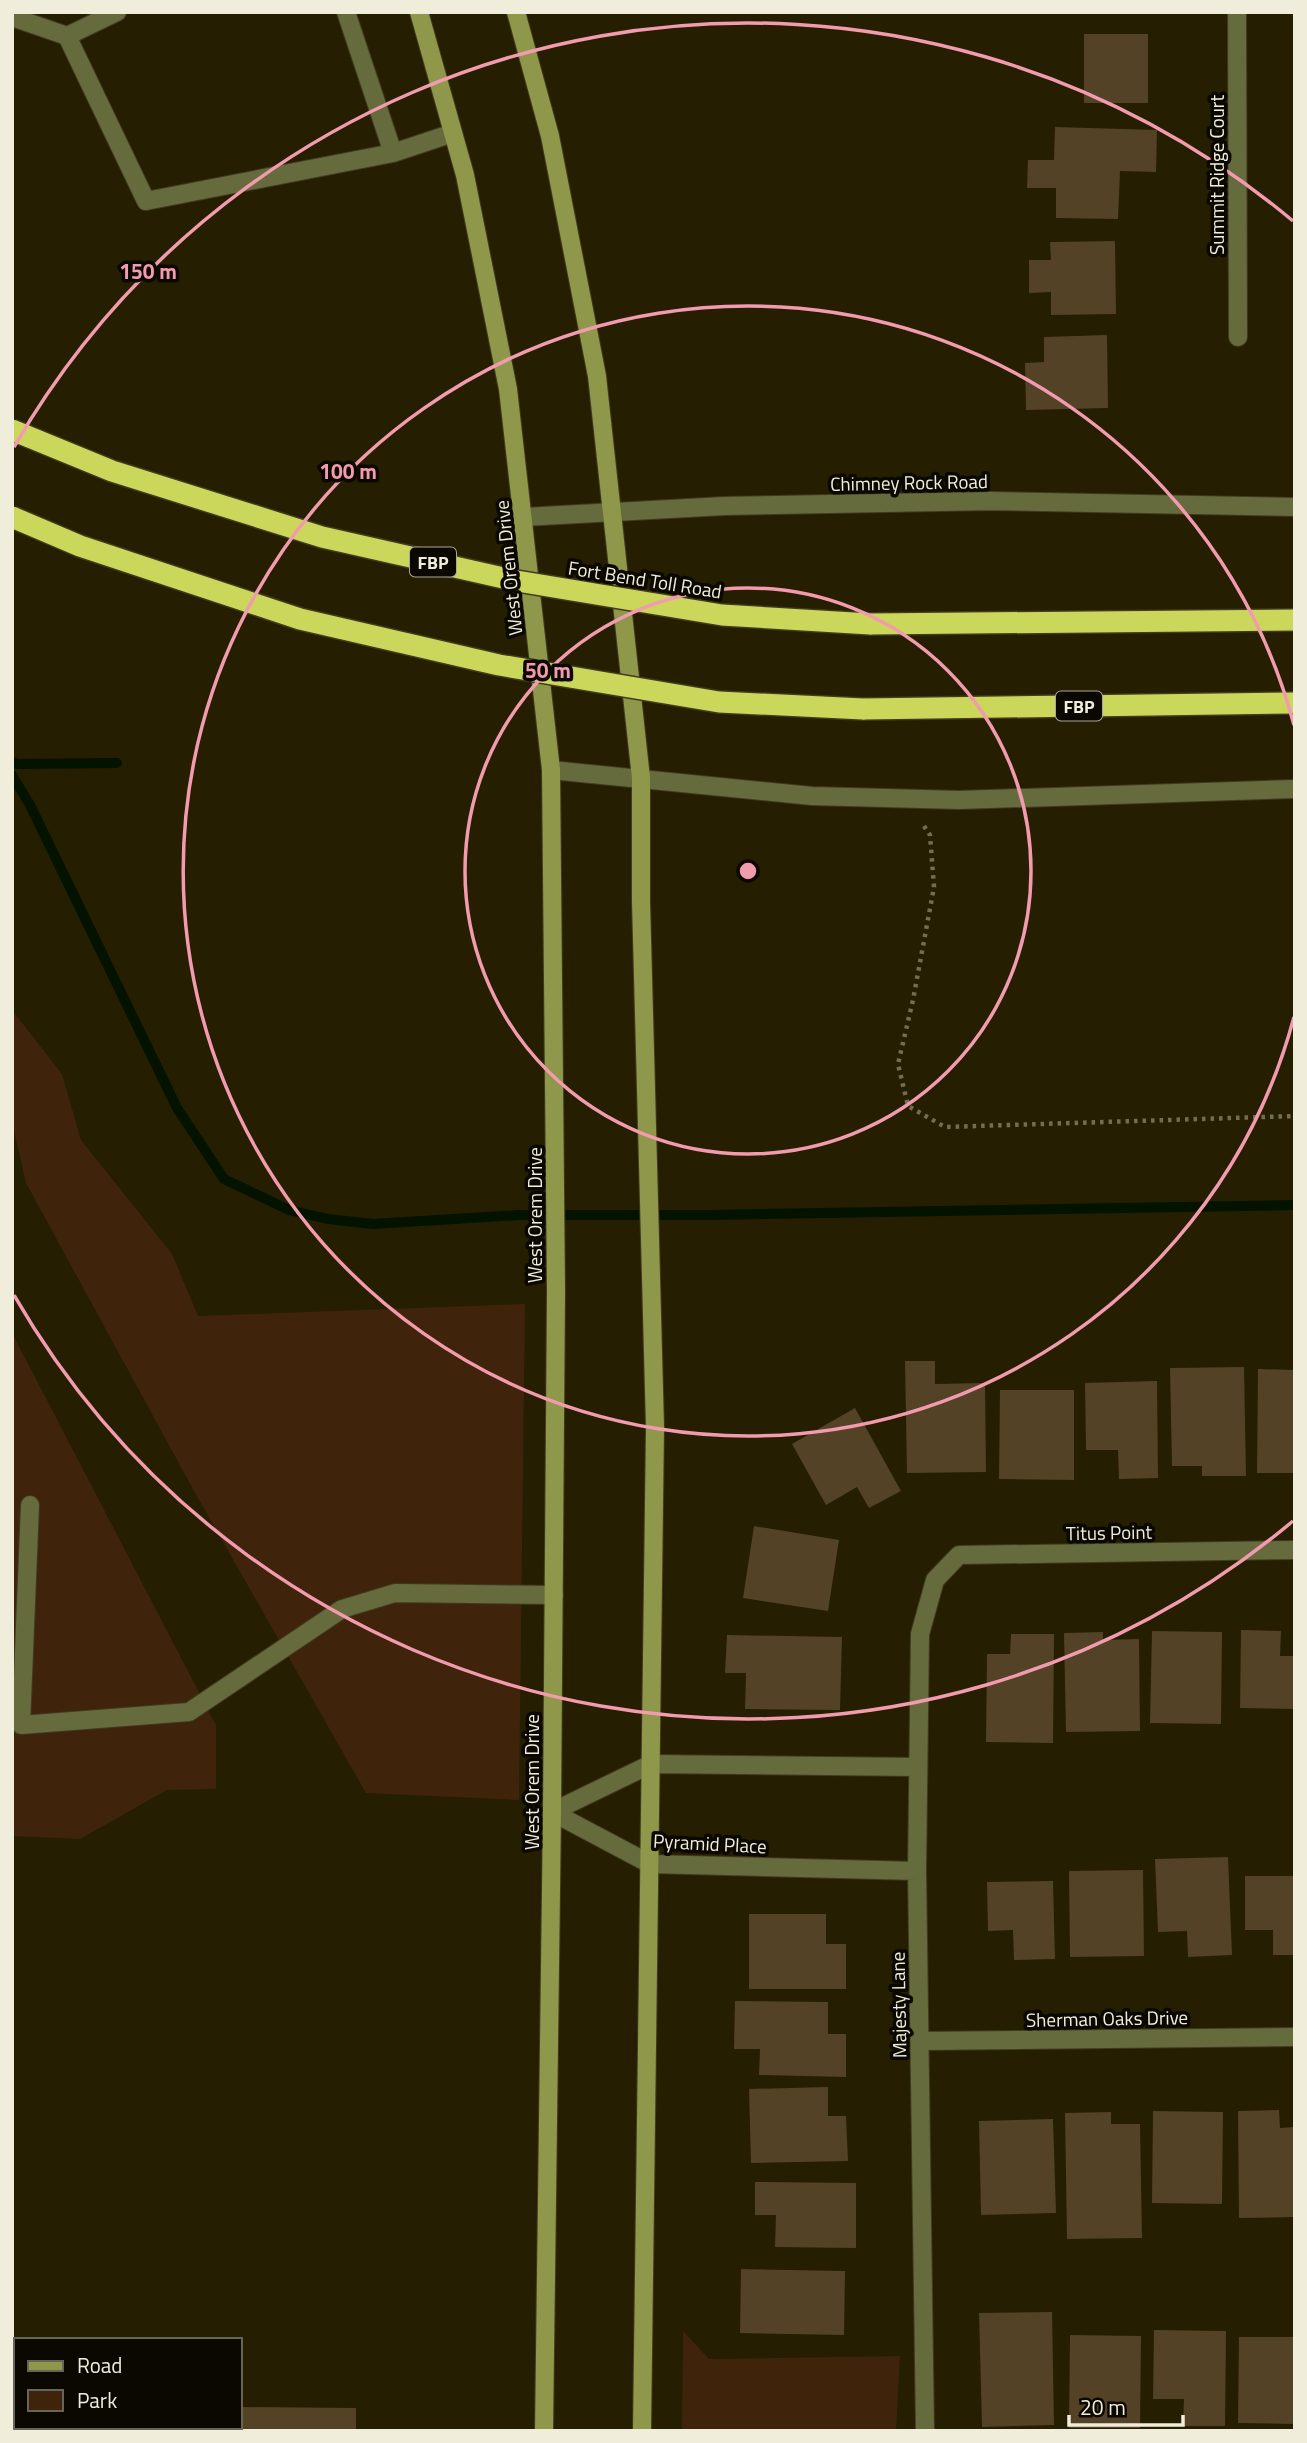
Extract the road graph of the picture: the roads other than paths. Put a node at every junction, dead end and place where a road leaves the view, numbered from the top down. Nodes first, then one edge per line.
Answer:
1 (117, 12) edge
2 (346, 12) edge
3 (419, 12) edge
4 (516, 12) edge
5 (1237, 12) edge
6 (12, 17) edge
7 (67, 36) junction
8 (453, 133) junction
9 (393, 153) junction
10 (1238, 337) dead end
11 (12, 430) edge
12 (1295, 507) edge
13 (612, 512) junction
14 (12, 517) edge
15 (524, 517) junction
16 (1295, 620) edge
17 (1295, 703) edge
18 (551, 770) junction
19 (641, 778) junction
20 (1295, 789) edge
21 (30, 1504) dead end
22 (1295, 1550) edge
23 (935, 1580) joint
24 (554, 1595) junction
25 (651, 1764) junction
26 (917, 1767) junction
27 (552, 1812) junction
28 (650, 1864) junction
29 (917, 1871) junction
30 (1295, 2037) edge
31 (920, 2041) junction
32 (544, 2431) edge
33 (642, 2431) edge
34 (925, 2431) edge

1 - 7 street
2 - 9 street
3 - 8 main road, West Orem Drive
4 - 13 main road
5 - 10 street, Summit Ridge Court
6 - 7 street
7 - 9 street
8 - 9 street
8 - 15 main road, West Orem Drive
11 - 16 highway, Fort Bend Toll Road / FBP, bridge
12 - 13 street, Chimney Rock Road
13 - 15 street, Chimney Rock Road
13 - 19 main road
14 - 17 highway, FBP, bridge
15 - 18 main road, West Orem Drive
18 - 19 street
18 - 24 main road, West Orem Drive
19 - 20 street
19 - 25 main road
21 - 24 street
22 - 23 street, Titus Point
23 - 26 street, Majesty Lane
24 - 27 main road, West Orem Drive
25 - 26 street
25 - 27 street
25 - 28 main road
26 - 29 street, Majesty Lane
27 - 28 street, Pyramid Place
27 - 32 main road, West Orem Drive
28 - 29 street, Pyramid Place
28 - 33 main road
29 - 31 street, Majesty Lane
30 - 31 street, Sherman Oaks Drive
31 - 34 street, Majesty Lane

